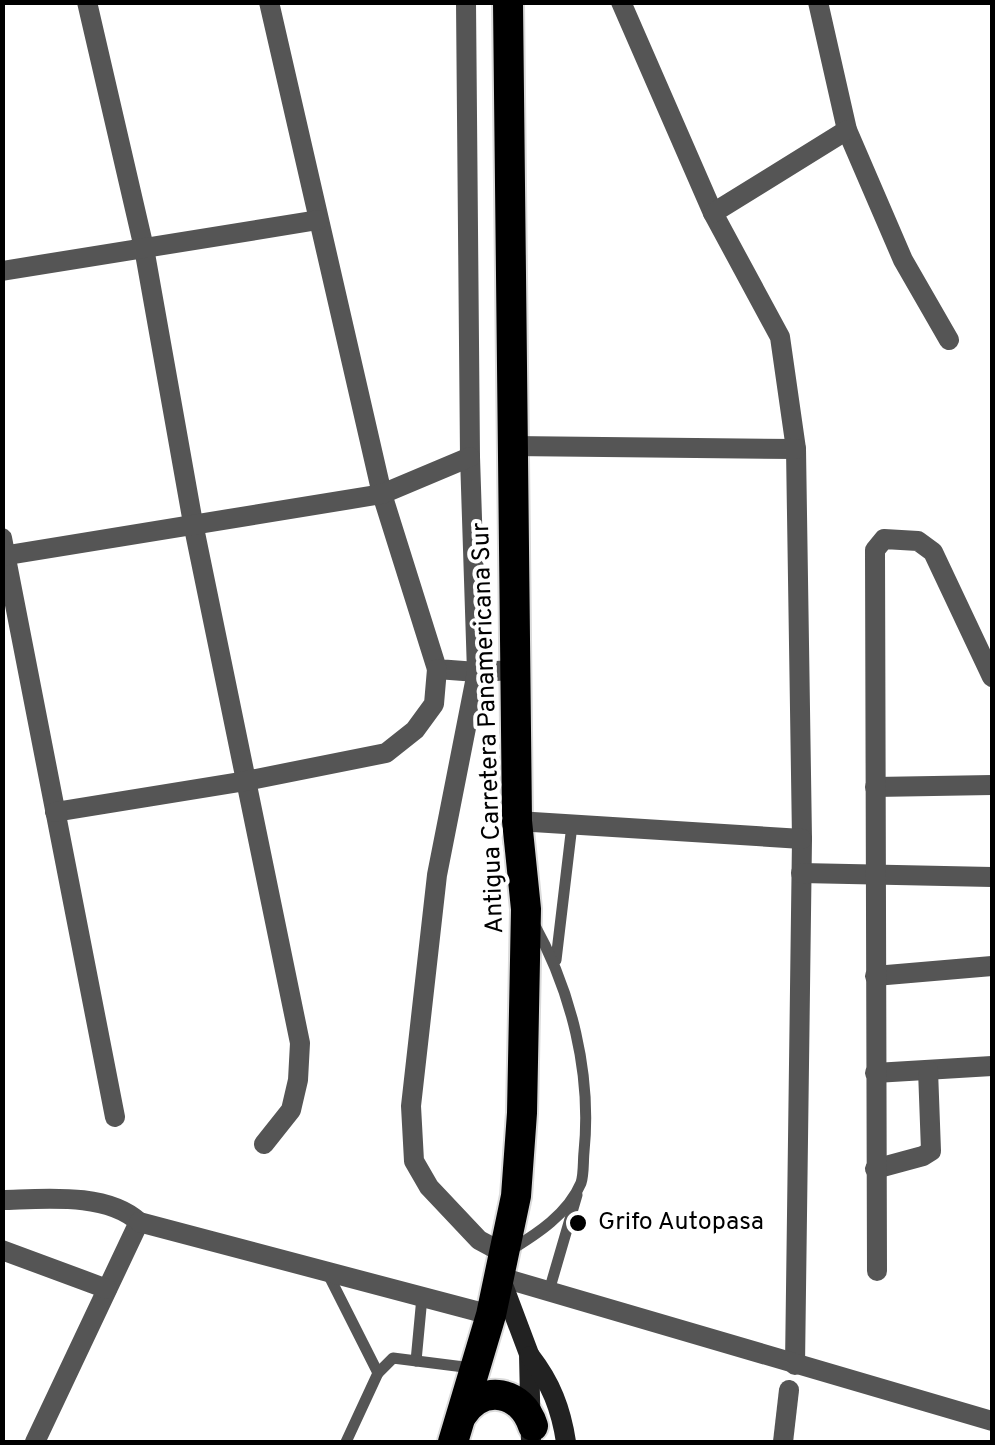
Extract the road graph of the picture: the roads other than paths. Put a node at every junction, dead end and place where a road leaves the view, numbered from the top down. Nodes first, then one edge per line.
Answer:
1 (86, 2) edge
2 (269, 2) edge
3 (466, 2) edge
4 (508, 2) edge
5 (620, 2) edge
6 (818, 2) edge
7 (847, 130) junction
8 (712, 213) junction
9 (318, 220) junction
10 (144, 248) junction
11 (2, 271) edge
12 (949, 340) dead end
13 (512, 446) junction
14 (796, 449) junction
15 (470, 457) junction
16 (382, 494) junction
17 (193, 523) junction
18 (4, 550) edge
19 (438, 669) junction
20 (515, 670) junction
21 (477, 672) junction
22 (992, 678) edge
23 (246, 781) junction
24 (992, 785) edge
25 (875, 787) junction
26 (55, 812) junction
27 (517, 821) junction
28 (572, 825) junction
29 (802, 839) junction
30 (801, 873) junction
31 (874, 874) junction
32 (992, 877) edge
33 (526, 909) junction
34 (556, 962) junction
35 (992, 966) edge
36 (875, 976) junction
37 (992, 1066) edge
38 (928, 1070) junction
39 (876, 1073) junction
40 (115, 1117) dead end
41 (264, 1144) dead end
42 (876, 1169) junction
43 (581, 1181) junction
44 (2, 1200) edge
45 (139, 1222) junction
46 (2, 1250) edge
47 (503, 1265) junction
48 (877, 1271) dead end
49 (326, 1272) junction
50 (107, 1289) junction
51 (548, 1291) junction
52 (422, 1297) junction
53 (491, 1315) junction
54 (529, 1354) junction
55 (416, 1361) junction
56 (795, 1364) junction
57 (476, 1369) junction
58 (378, 1373) junction
59 (789, 1390) dead end
60 (992, 1421) edge
61 (458, 1429) edge
62 (532, 1434) edge
63 (35, 1442) edge
64 (346, 1442) edge
65 (566, 1442) edge
66 (783, 1442) edge

1 - 10 street
2 - 9 street
3 - 15 street
4 - 13 highway, Antigua Carretera Panamericana Sur
5 - 8 street
6 - 7 street
7 - 8 street
7 - 12 street
8 - 14 street
9 - 10 street
9 - 16 street
10 - 11 street
10 - 17 street
13 - 14 street
13 - 20 highway, Antigua Carretera Panamericana Sur
14 - 29 street
15 - 16 street
15 - 21 street
16 - 17 street
16 - 19 street
17 - 18 street
17 - 23 street
18 - 26 street
19 - 21 street
19 - 23 street
20 - 21 street
20 - 27 highway, Antigua Carretera Panamericana Sur
21 - 47 street
22 - 25 street
23 - 26 street
23 - 41 street
24 - 25 street
25 - 31 street
26 - 40 street
27 - 28 street
27 - 33 highway, Antigua Carretera Panamericana Sur
28 - 29 street
28 - 34 lane
29 - 30 street
30 - 31 street
30 - 56 street
31 - 32 street
31 - 36 street
33 - 34 lane
33 - 47 highway, Antigua Carretera Panamericana Sur
34 - 43 lane
35 - 36 street
36 - 39 street
37 - 38 street
38 - 39 street
38 - 42 street
39 - 42 street
42 - 48 street
43 - 47 lane
43 - 51 lane
44 - 45 street
45 - 49 street
45 - 50 street
46 - 50 street
47 - 51 street
47 - 53 highway, Antigua Carretera Panamericana Sur
47 - 54 street
49 - 52 street
49 - 58 lane
50 - 63 street
51 - 56 street
52 - 53 street
52 - 55 lane
53 - 57 highway, Antigua Carretera Panamericana Sur
54 - 62 street
54 - 65 street
55 - 57 lane
55 - 58 lane
56 - 60 street
57 - 61 highway, Antigua Carretera Panamericana Sur
58 - 64 lane
59 - 66 street
61 - 62 highway

